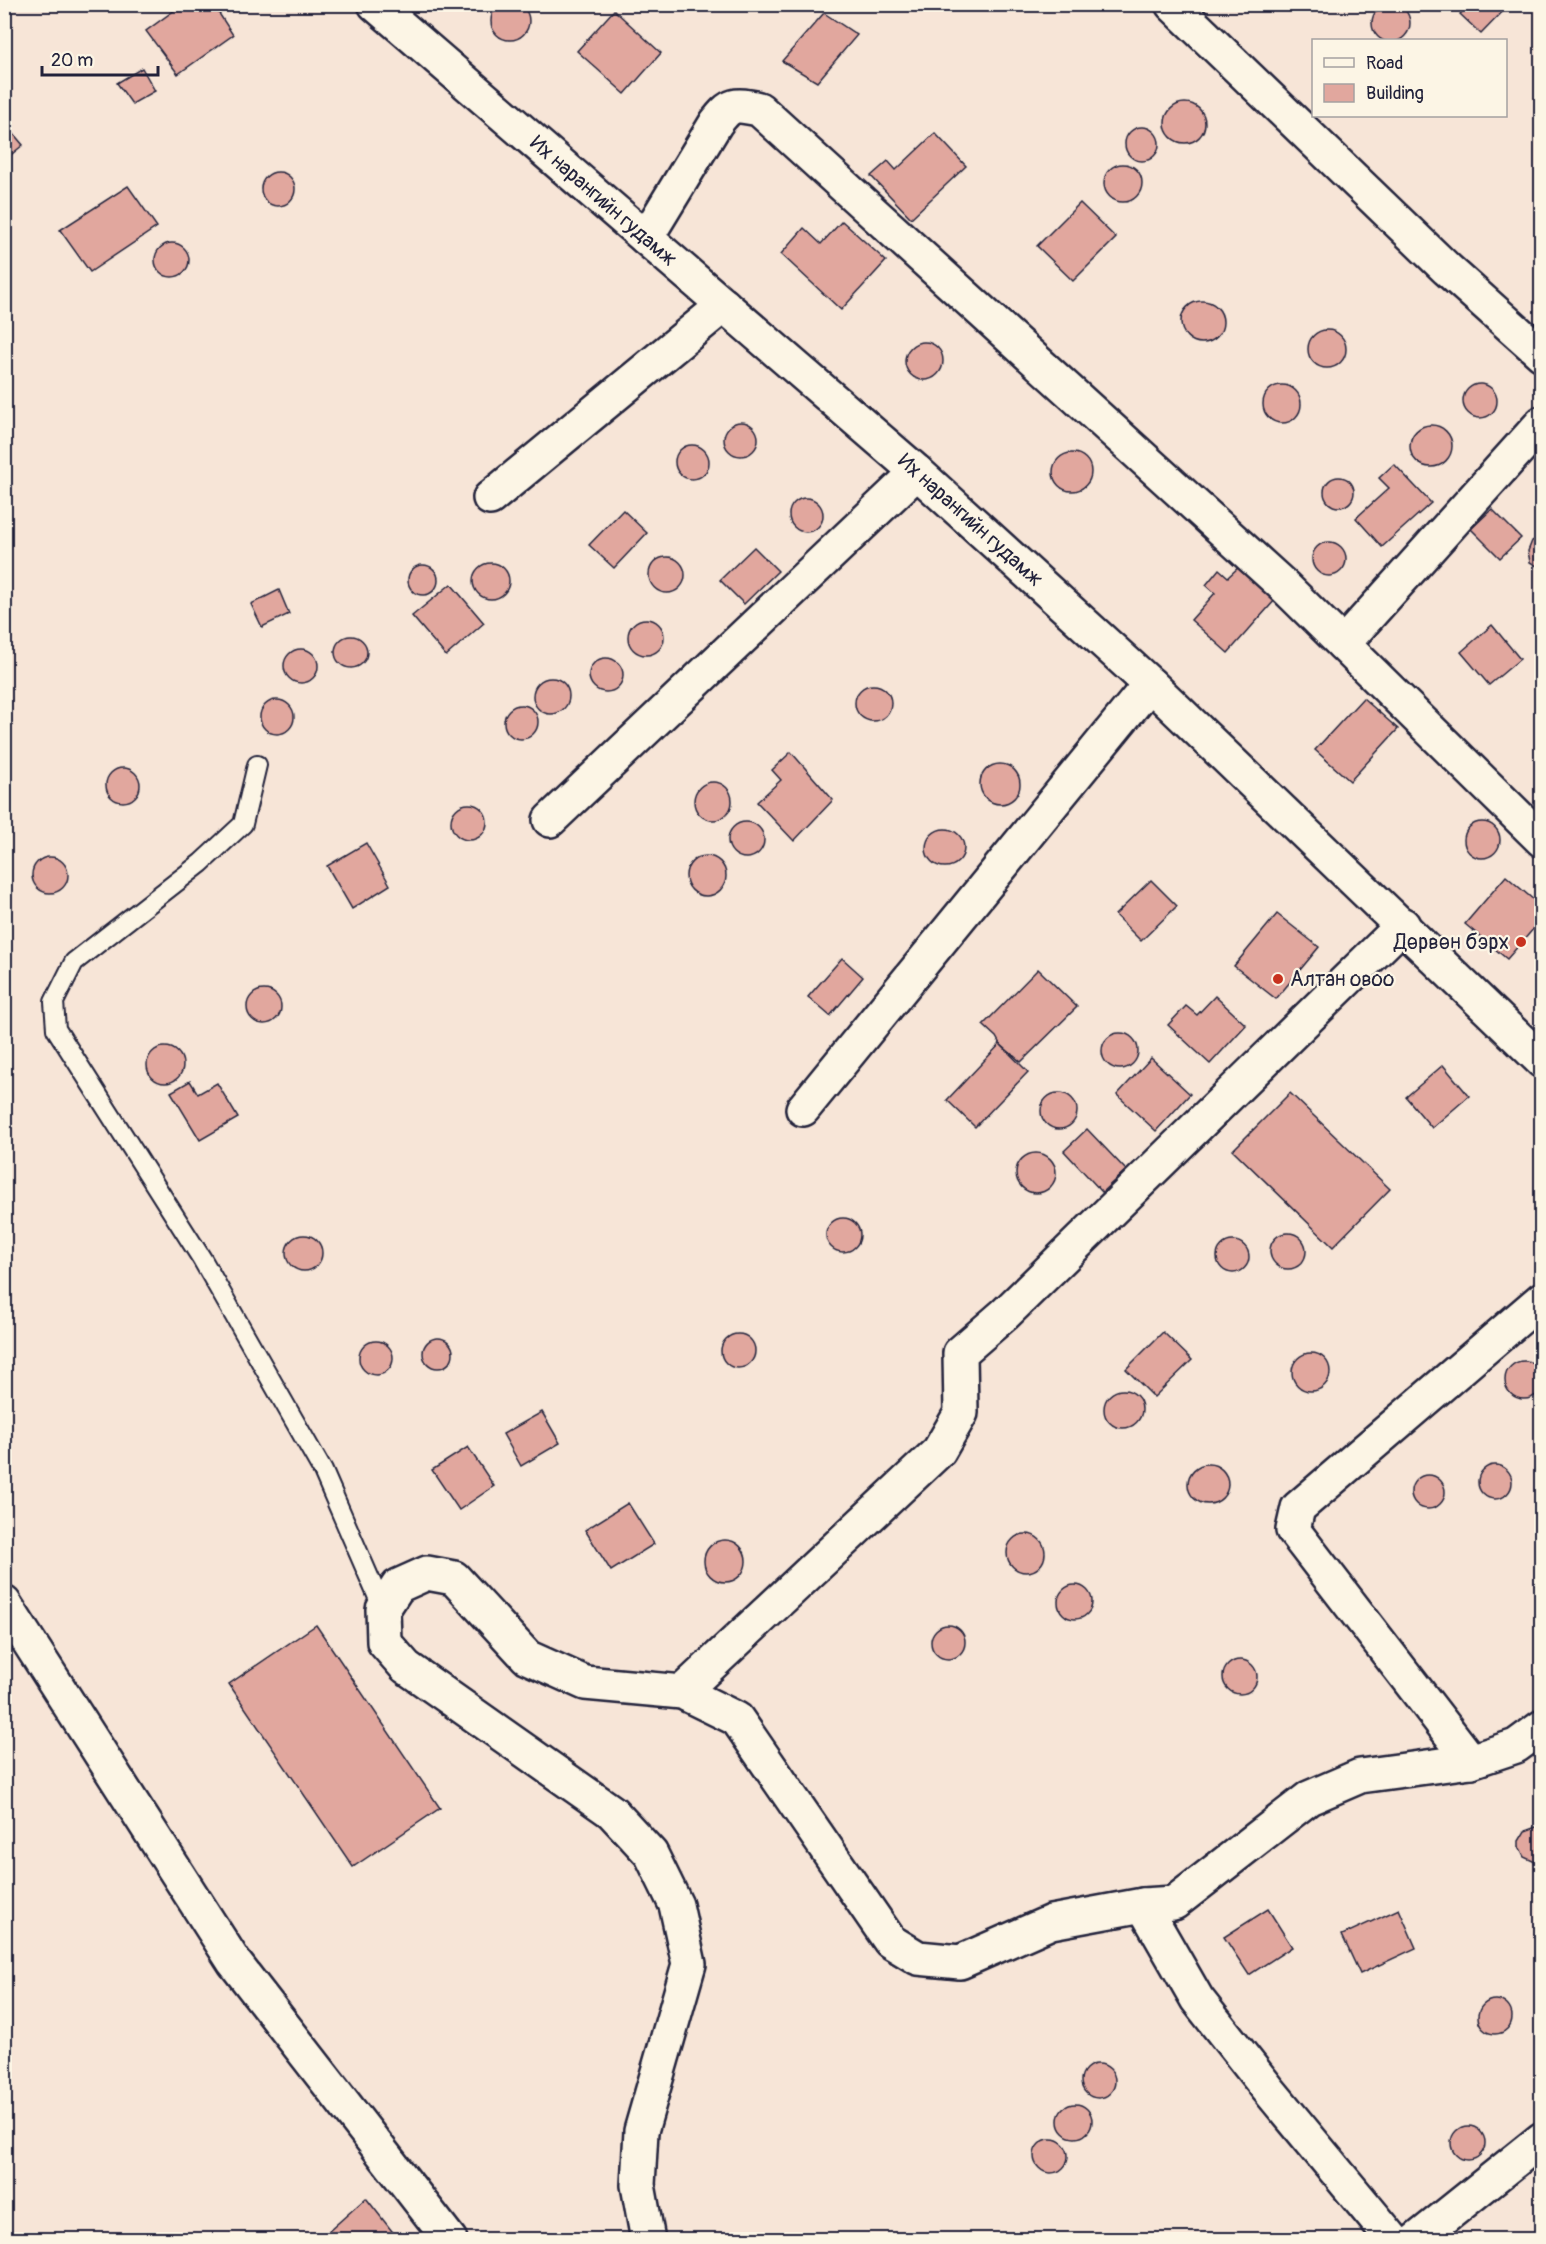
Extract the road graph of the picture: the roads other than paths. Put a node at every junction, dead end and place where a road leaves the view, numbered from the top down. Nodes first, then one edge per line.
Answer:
1 (375, 4) edge
2 (1172, 4) edge
3 (646, 238) junction
4 (724, 305) junction
5 (1542, 354) edge
6 (1542, 423) edge
7 (916, 471) junction
8 (490, 498) dead end
9 (1343, 644) junction
10 (1150, 684) junction
11 (257, 765) dead end
12 (550, 820) dead end
13 (1542, 840) edge
14 (1403, 926) junction
15 (1542, 1061) edge
16 (803, 1109) dead end
17 (1542, 1299) edge
18 (4, 1603) edge
19 (383, 1609) junction
20 (682, 1692) junction
21 (1542, 1727) edge
22 (1471, 1761) junction
23 (1143, 1905) junction
24 (1542, 2139) edge
25 (450, 2240) edge
26 (648, 2240) edge
27 (1393, 2240) edge
28 (1416, 2240) edge

1 - 3 street, Их нарангийн гудамж
2 - 5 street
3 - 4 street, Их нарангийн гудамж
3 - 9 street
4 - 7 street, Их нарангийн гудамж
4 - 8 street
6 - 9 street
7 - 10 street, Их нарангийн гудамж
7 - 12 street
9 - 13 street
10 - 14 street, Их нарангийн гудамж
10 - 16 street
11 - 19 lane
14 - 15 street, Их нарангийн гудамж
14 - 20 street
17 - 22 street
18 - 25 street
19 - 20 street
19 - 26 street
20 - 23 street
21 - 22 street
22 - 23 street
23 - 27 street
24 - 28 street

